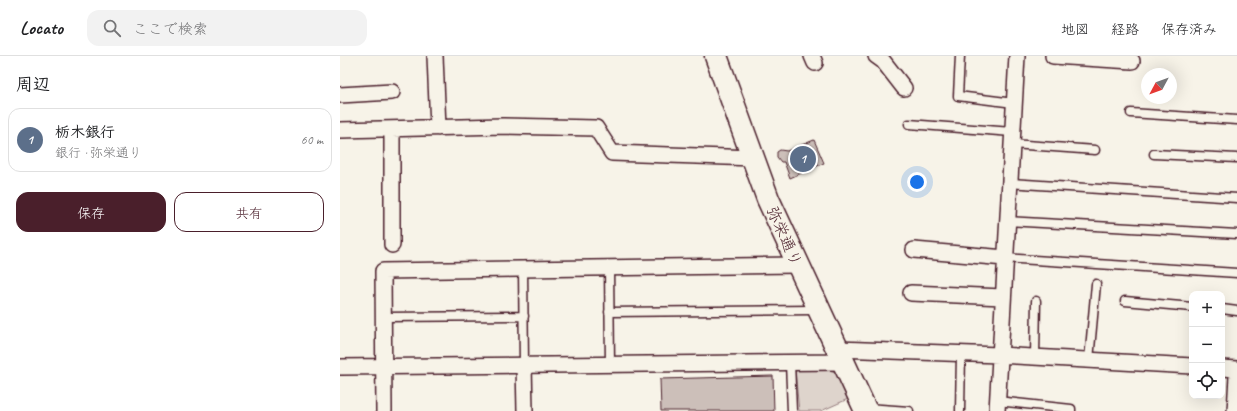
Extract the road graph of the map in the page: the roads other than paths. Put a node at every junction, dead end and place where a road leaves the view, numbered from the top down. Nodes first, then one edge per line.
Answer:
1 (435, 56) edge
2 (716, 56) edge
3 (876, 56) edge
4 (960, 56) edge
5 (1017, 56) edge
6 (1053, 56) edge
7 (1132, 61) dead end
8 (904, 88) dead end
9 (392, 92) dead end
10 (340, 95) edge
11 (1014, 103) junction
12 (1131, 113) dead end
13 (1237, 120) edge
14 (909, 124) dead end
15 (438, 128) junction
16 (392, 129) junction
17 (340, 130) edge
18 (1012, 138) junction
19 (1095, 150) dead end
20 (1154, 154) dead end
21 (754, 158) junction
22 (1237, 158) edge
23 (1009, 183) junction
24 (1237, 198) edge
25 (1007, 221) junction
26 (1237, 234) edge
27 (392, 245) dead end
28 (914, 250) dead end
29 (1005, 258) junction
30 (798, 265) junction
31 (609, 267) junction
32 (523, 268) junction
33 (1237, 273) edge
34 (1096, 284) dead end
35 (911, 293) dead end
36 (1003, 297) junction
37 (1036, 301) dead end
38 (1125, 301) dead end
39 (1189, 307) edge
40 (1225, 309) edge
41 (819, 310) junction
42 (1237, 311) edge
43 (609, 312) junction
44 (524, 316) junction
45 (384, 317) junction
46 (961, 354) junction
47 (999, 355) junction
48 (841, 356) junction
49 (1035, 357) junction
50 (1089, 360) junction
51 (790, 363) junction
52 (610, 364) junction
53 (524, 365) junction
54 (384, 366) junction
55 (1189, 366) edge
56 (340, 367) edge
57 (1225, 368) edge
58 (1237, 369) edge
59 (1237, 376) edge
60 (997, 406) edge
61 (865, 409) edge
62 (384, 411) edge
63 (525, 411) edge
64 (792, 411) edge
65 (909, 411) edge
66 (960, 411) edge
67 (1071, 411) edge
68 (1235, 411) edge

1 - 15 street
2 - 21 street, 弥栄通り
3 - 8 street
4 - 11 lane
5 - 11 street
6 - 7 street
9 - 10 street
11 - 18 street
12 - 13 lane
14 - 18 lane
15 - 16 street
15 - 21 street
16 - 17 street
16 - 27 street
18 - 19 lane
18 - 23 street
20 - 22 lane
21 - 30 street, 弥栄通り
23 - 24 lane
23 - 25 street
25 - 26 lane
25 - 29 street
28 - 29 street
29 - 33 lane
29 - 36 street
30 - 31 street
30 - 41 street, 弥栄通り
31 - 32 street
31 - 43 lane
32 - 44 lane
32 - 45 street
34 - 50 lane
35 - 36 street
36 - 47 street
37 - 49 lane
38 - 39 lane
40 - 42 lane
41 - 43 lane
41 - 48 street, 弥栄通り
43 - 52 lane
44 - 45 lane
44 - 53 lane
45 - 54 street
46 - 47 street
46 - 48 street
46 - 66 lane
47 - 49 street
47 - 60 street
48 - 51 street
48 - 61 street, 弥栄通り
49 - 50 street
50 - 55 street
51 - 52 street
51 - 64 lane
52 - 53 street
53 - 54 street
53 - 63 street
54 - 56 street
54 - 62 street
57 - 58 street
59 - 68 street
60 - 67 lane
61 - 65 lane

